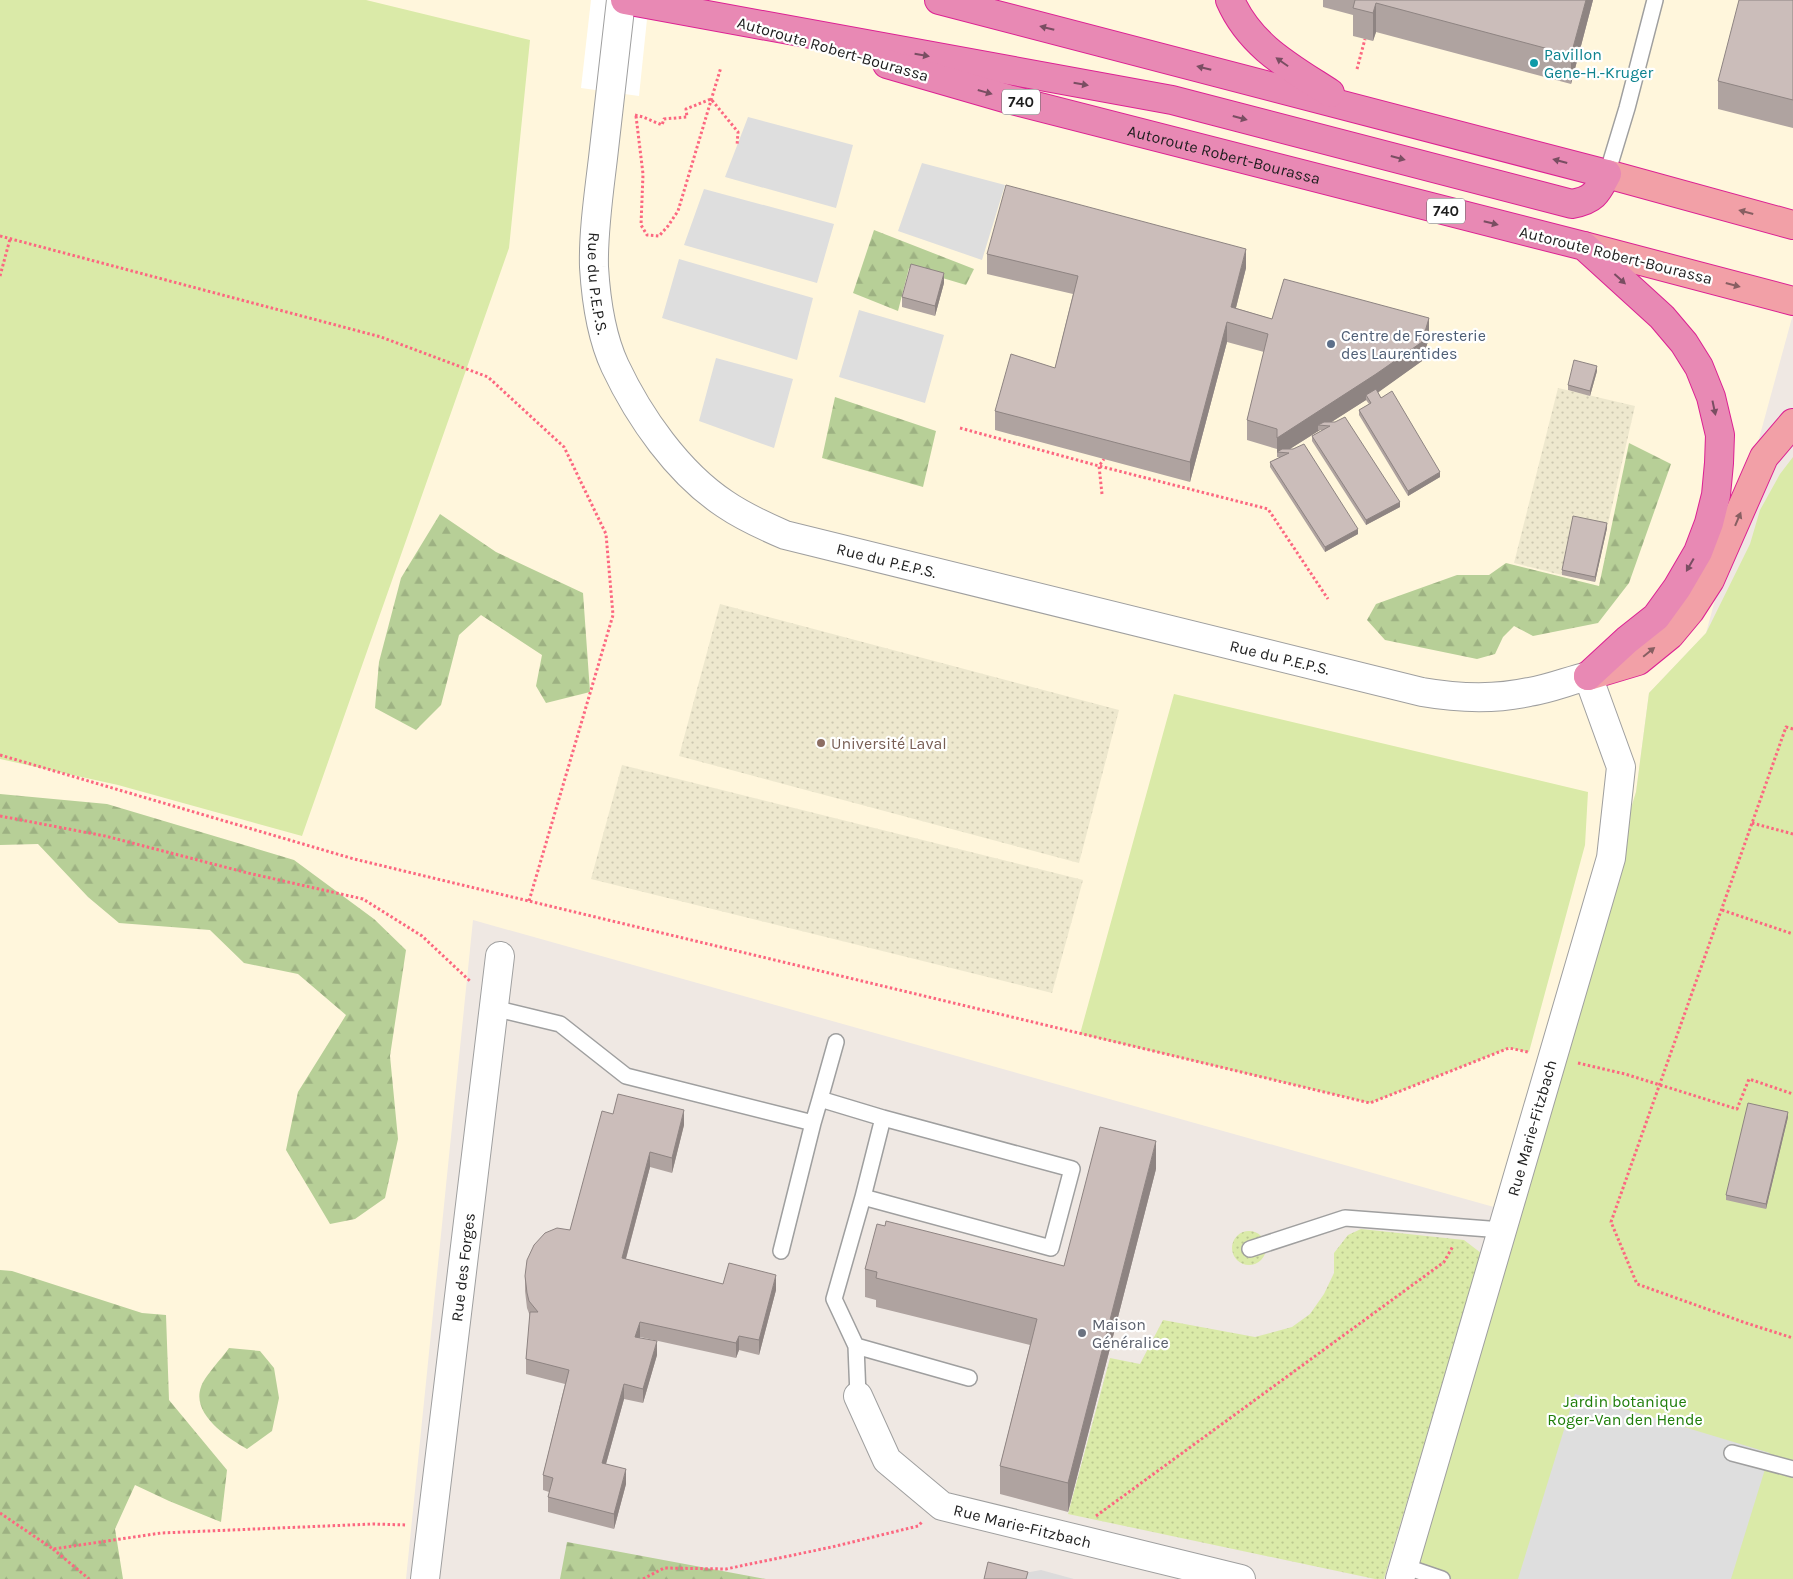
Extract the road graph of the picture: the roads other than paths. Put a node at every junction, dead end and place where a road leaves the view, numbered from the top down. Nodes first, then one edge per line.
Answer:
1 (621, 0) edge
2 (625, 0) edge
3 (657, 0) edge
4 (939, 0) edge
5 (1230, 0) edge
6 (1655, 0) edge
7 (736, 21) junction
8 (1353, 107) junction
9 (1607, 174) junction
10 (1793, 225) edge
11 (1584, 246) junction
12 (1793, 301) edge
13 (1793, 423) edge
14 (1588, 676) junction
15 (500, 956) dead end
16 (494, 1006) junction
17 (836, 1042) dead end
18 (820, 1099) junction
19 (883, 1118) junction
20 (813, 1122) junction
21 (863, 1197) junction
22 (1502, 1230) junction
23 (1250, 1249) dead end
24 (781, 1251) dead end
25 (856, 1346) junction
26 (970, 1378) dead end
27 (858, 1396) joint
28 (1732, 1453) dead end
29 (1793, 1469) edge
30 (1402, 1572) edge
31 (425, 1579) edge
32 (1241, 1579) edge
33 (1442, 1579) edge

1 - 14 street, Rue du P.E.P.S.
2 - 7 highway
3 - 7 highway, Autoroute Robert-Bourassa / 740
8 -> 4 highway
8 -> 5 highway
6 - 9 lane
7 -> 9 highway
7 -> 11 highway, Autoroute Robert-Bourassa / 740
9 -> 8 highway
10 -> 9 highway
11 -> 12 highway, Autoroute Robert-Bourassa / 740
11 -> 14 highway
14 -> 13 highway
14 - 22 street, Rue Marie-Fitzbach
15 - 16 street, Rue des Forges
16 - 20 lane
16 - 31 street, Rue des Forges
17 - 18 lane
18 - 19 lane
18 - 20 lane
19 - 21 lane
19 - 21 lane
20 - 24 lane
21 - 25 lane
22 - 23 lane
22 - 30 street, Rue Marie-Fitzbach
25 - 26 lane
25 - 27 lane
27 - 32 street, Rue Marie-Fitzbach
28 - 29 lane
30 - 33 lane

